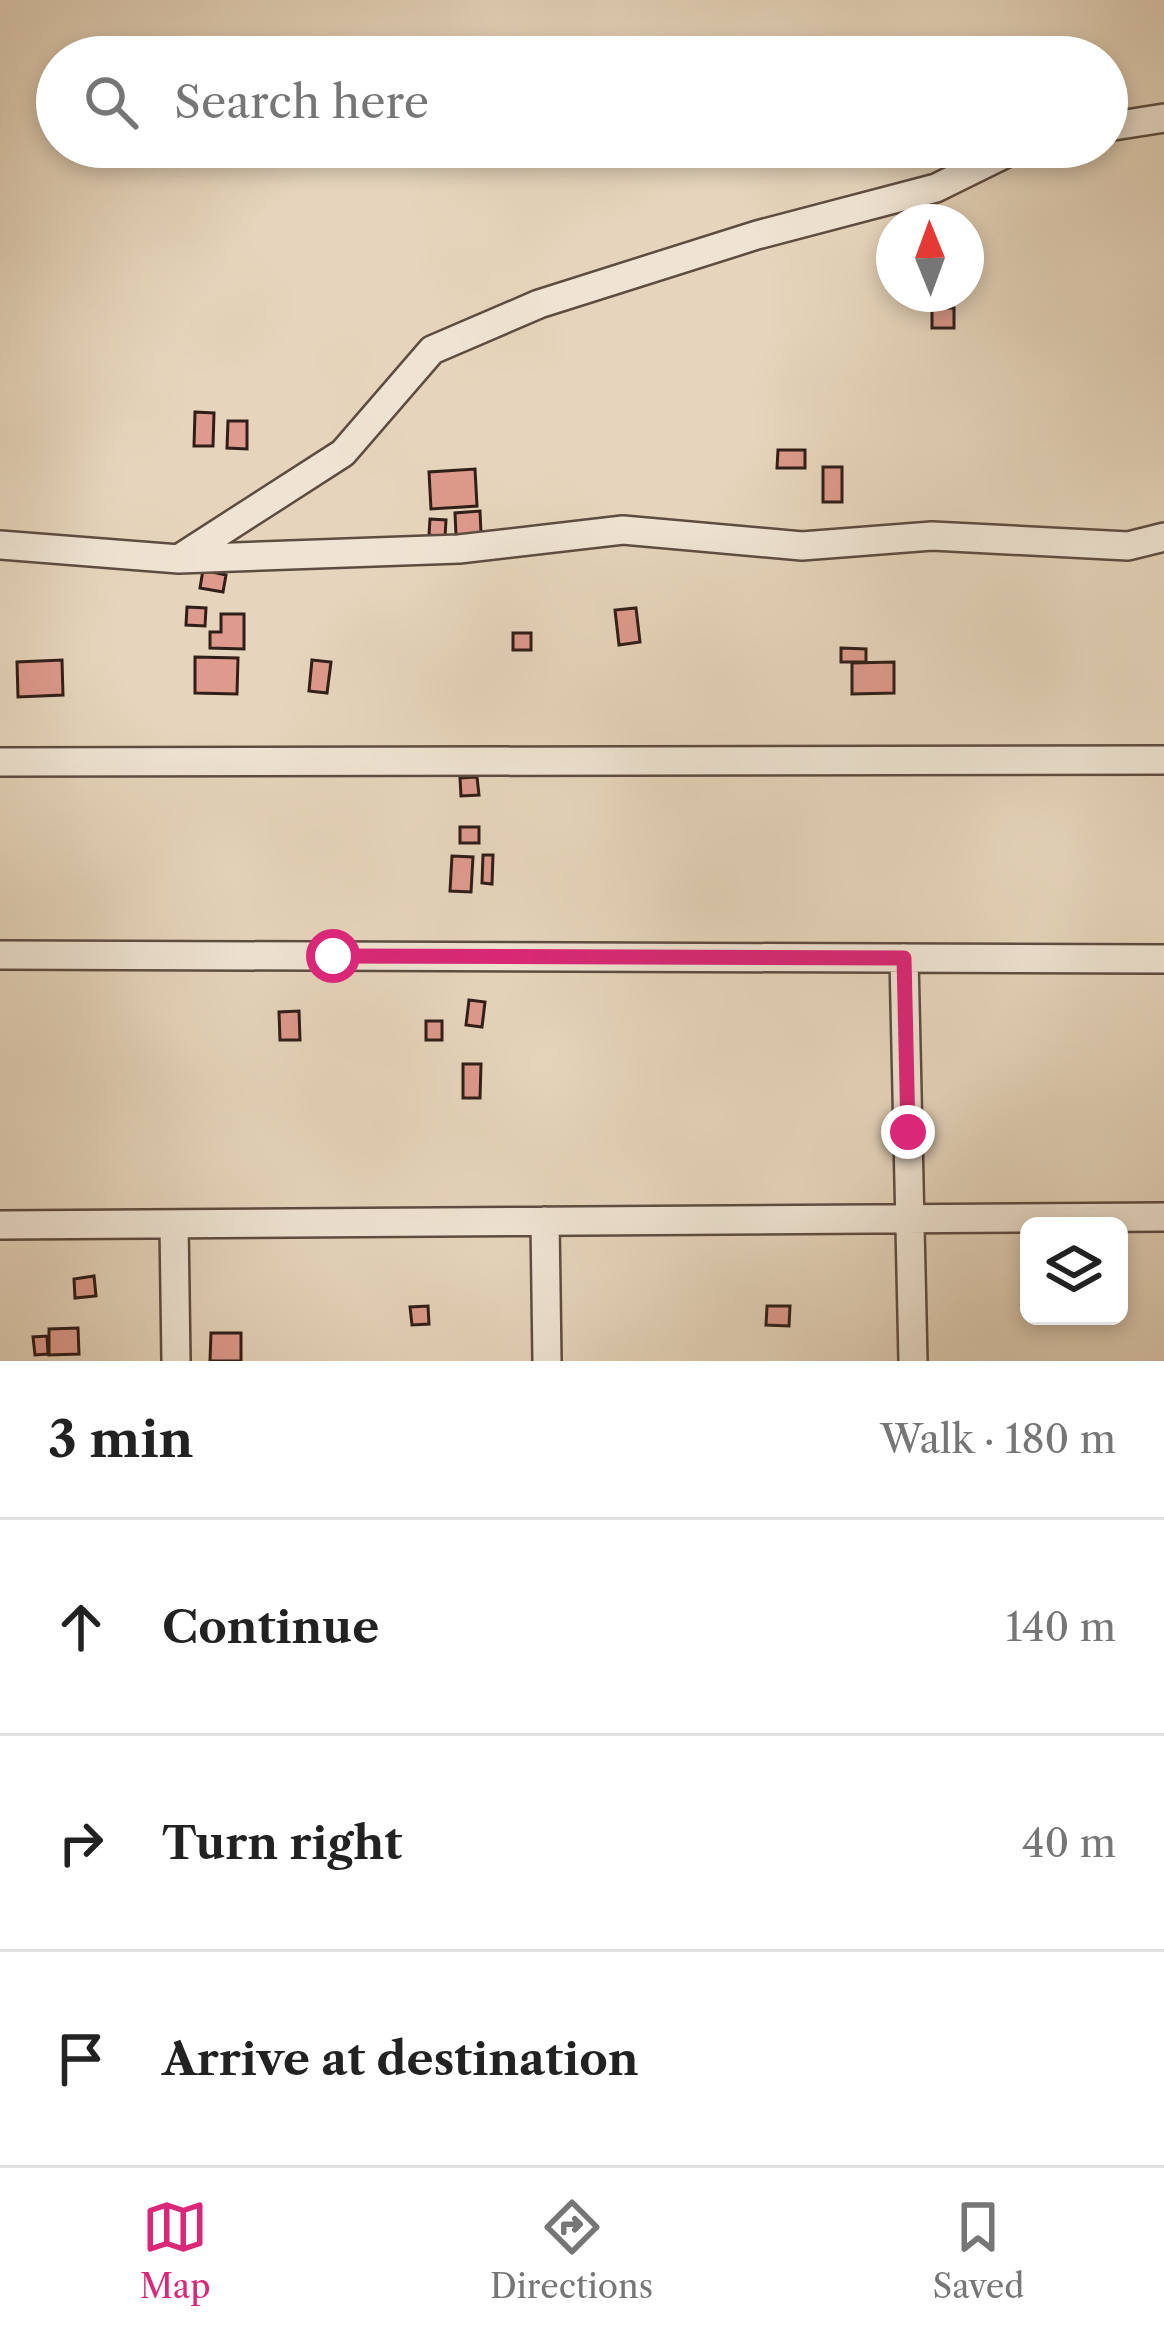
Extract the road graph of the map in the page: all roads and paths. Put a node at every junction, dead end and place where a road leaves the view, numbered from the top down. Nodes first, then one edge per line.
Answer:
1 (1164, 118) edge
2 (1128, 124) edge
3 (976, 168) edge
4 (1164, 537) edge
5 (0, 545) edge
6 (179, 559) junction
7 (1164, 760) edge
8 (0, 761) edge
9 (0, 955) edge
10 (904, 958) junction
11 (1164, 959) edge
12 (1164, 1216) edge
13 (911, 1219) junction
14 (545, 1221) junction
15 (174, 1224) junction
16 (0, 1225) edge
17 (176, 1361) edge
18 (547, 1361) edge
19 (913, 1361) edge

1 - 2 street
3 - 6 street
4 - 6 street
5 - 6 street
7 - 8 street
9 - 10 street
10 - 11 street
10 - 13 street
12 - 13 street
13 - 14 street
13 - 19 street
14 - 15 street
14 - 18 street
15 - 16 street
15 - 17 street

